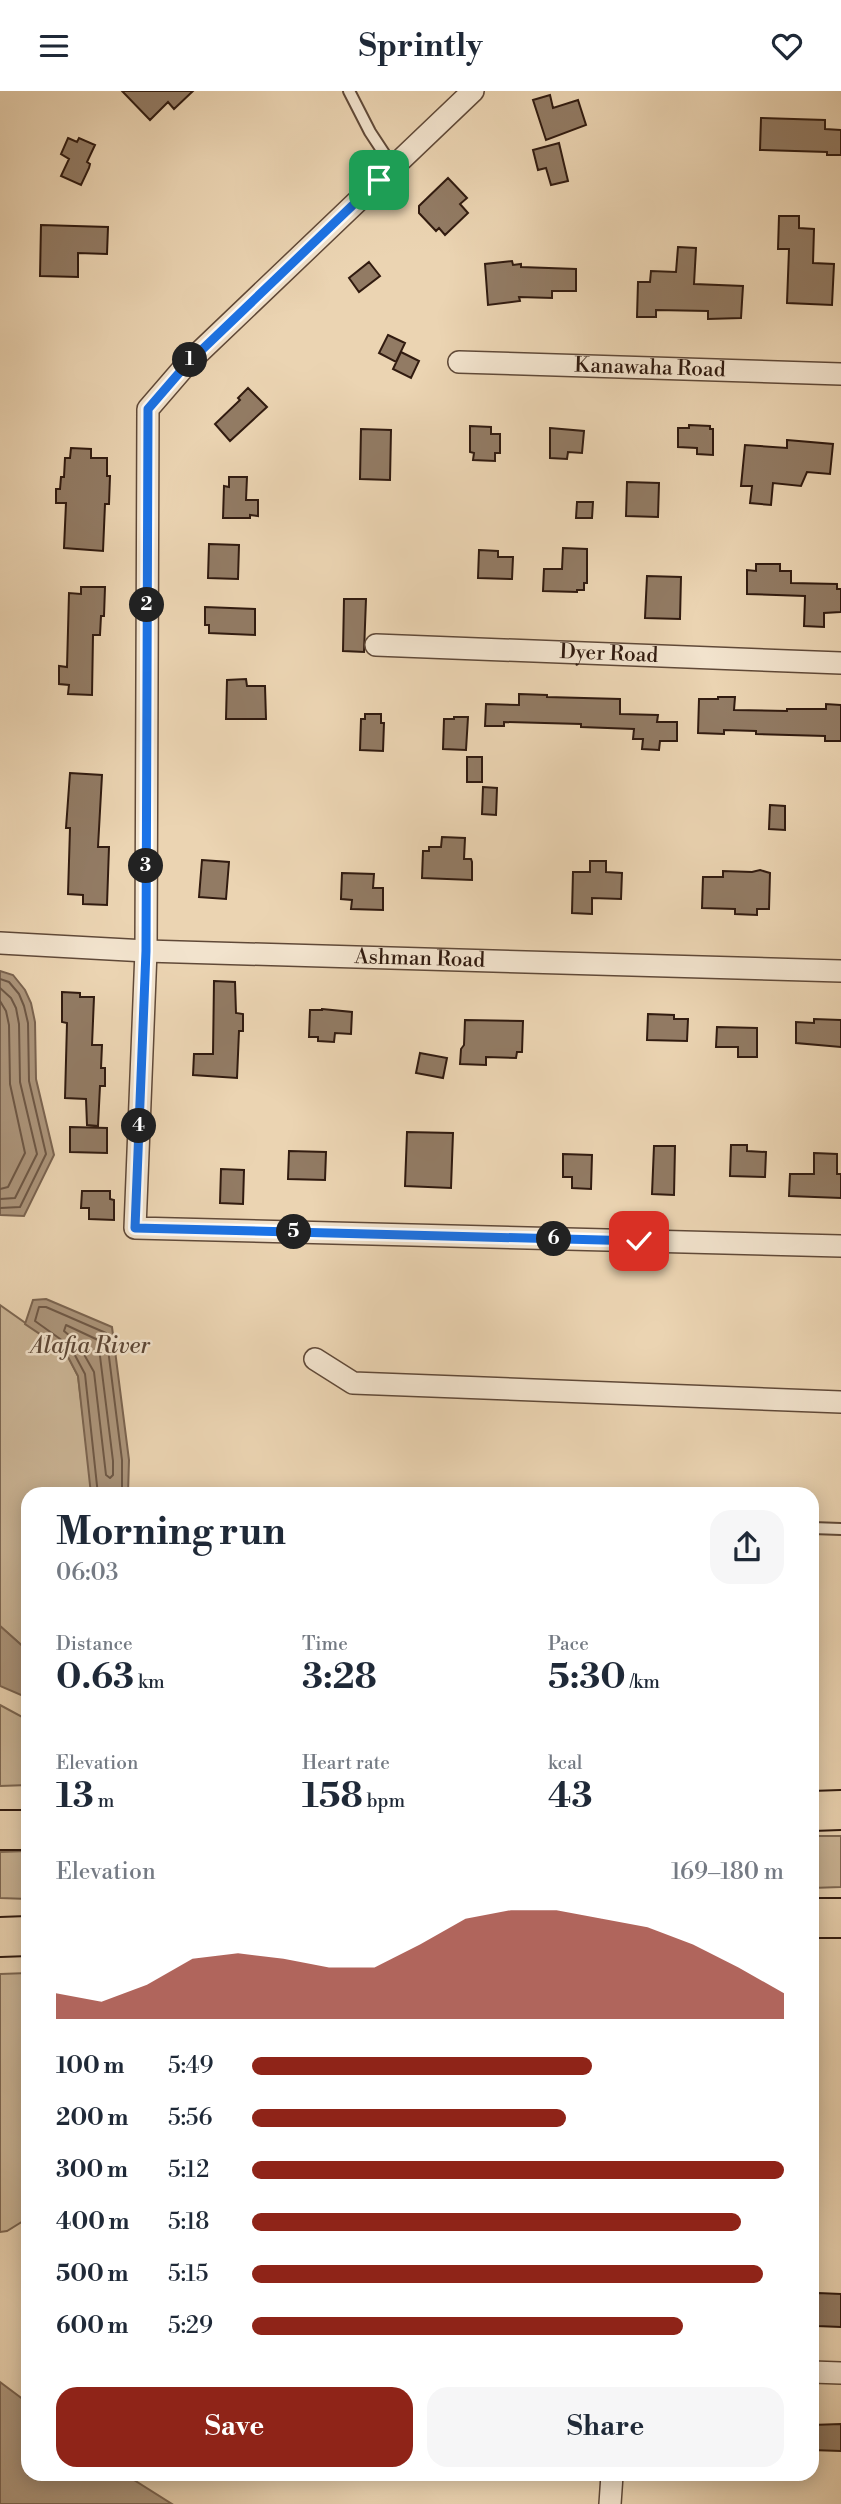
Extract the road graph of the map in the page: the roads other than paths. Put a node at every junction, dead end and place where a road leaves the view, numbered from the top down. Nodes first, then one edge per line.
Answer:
1 (349, 91) edge
2 (474, 91) edge
3 (393, 167) junction
4 (459, 362) dead end
5 (841, 374) edge
6 (376, 645) dead end
7 (841, 663) edge
8 (0, 943) edge
9 (146, 951) junction
10 (841, 971) edge
11 (841, 1245) edge
12 (315, 1359) dead end
13 (841, 1402) edge
14 (819, 1528) edge
15 (841, 1529) edge
16 (841, 1810) edge
17 (819, 1811) edge
18 (21, 1830) edge
19 (0, 1831) edge
20 (819, 1918) edge
21 (841, 1918) edge
22 (21, 1936) edge
23 (0, 1937) edge
24 (819, 2372) edge
25 (841, 2373) edge
26 (612, 2481) edge
27 (610, 2504) edge

1 - 3 lane
2 - 3 street
3 - 9 street
4 - 5 street, Kanawaha Road
6 - 7 street, Dyer Road
8 - 9 street, Ashman Road
9 - 10 street, Ashman Road
9 - 11 street
12 - 13 street
14 - 15 lane
16 - 17 highway
18 - 19 highway
20 - 21 highway
22 - 23 highway
24 - 25 street
26 - 27 street

